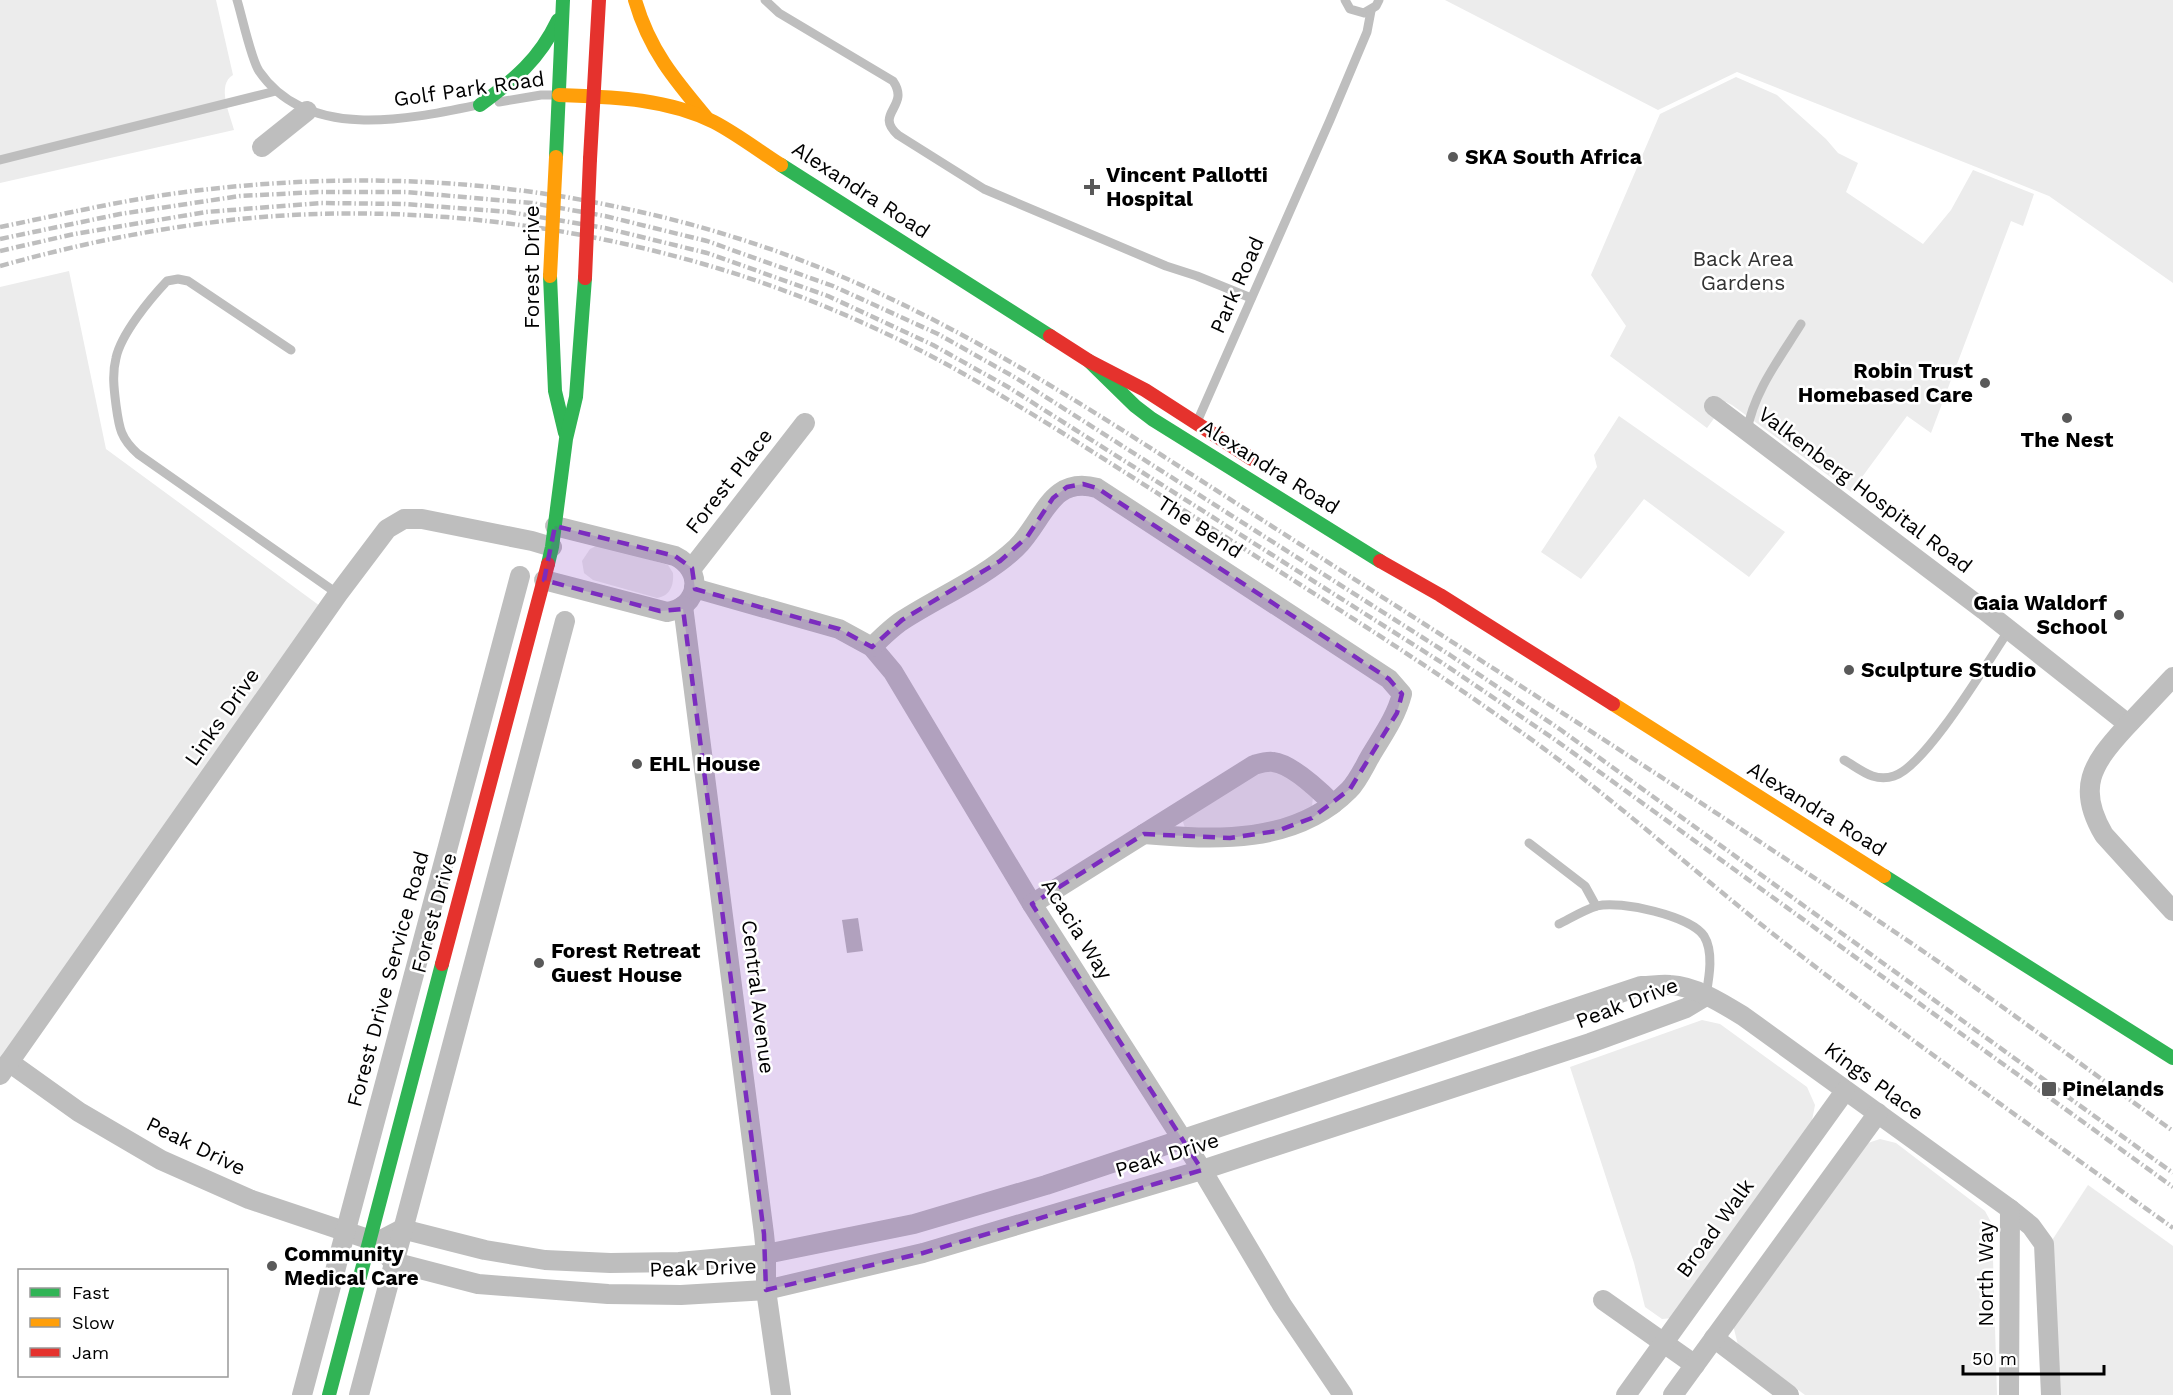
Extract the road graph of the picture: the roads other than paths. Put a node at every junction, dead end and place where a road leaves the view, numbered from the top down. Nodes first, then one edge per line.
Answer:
1 (237, 0) edge
2 (599, 0) edge
3 (635, 0) edge
4 (765, 0) edge
5 (1345, 0) edge
6 (1379, 0) edge
7 (563, 5) edge
8 (1371, 11) junction
9 (276, 91) junction
10 (559, 95) junction
11 (594, 96) junction
12 (480, 105) junction
13 (307, 111) junction
14 (707, 118) junction
15 (262, 147) dead end
16 (0, 160) edge
17 (1251, 298) junction
18 (1801, 324) dead end
19 (291, 350) dead end
20 (1089, 361) junction
21 (1714, 406) dead end
22 (1197, 422) junction
23 (805, 423) dead end
24 (1747, 431) junction
25 (566, 439) junction
26 (1189, 440) junction
27 (1264, 467) dead end
28 (555, 526) junction
29 (1365, 535) dead end
30 (552, 548) junction
31 (692, 568) junction
32 (520, 576) dead end
33 (544, 580) junction
34 (694, 588) junction
35 (338, 594) junction
36 (1440, 595) junction
37 (683, 606) junction
38 (565, 621) dead end
39 (2009, 630) junction
40 (872, 647) junction
41 (2173, 677) edge
42 (2128, 724) junction
43 (1844, 759) dead end
44 (1333, 804) junction
45 (1144, 834) junction
46 (1529, 843) dead end
47 (1032, 904) junction
48 (1596, 906) junction
49 (2173, 911) edge
50 (1559, 924) dead end
51 (1706, 996) junction
52 (2173, 1058) edge
53 (5, 1069) edge
54 (1845, 1090) junction
55 (1878, 1113) junction
56 (1181, 1139) junction
57 (1202, 1170) junction
58 (2010, 1209) junction
59 (402, 1229) junction
60 (345, 1232) junction
61 (373, 1240) junction
62 (766, 1254) junction
63 (393, 1262) junction
64 (766, 1290) junction
65 (1603, 1300) dead end
66 (1714, 1338) junction
67 (1662, 1343) junction
68 (1695, 1365) junction
69 (302, 1395) edge
70 (330, 1395) edge
71 (359, 1395) edge
72 (781, 1395) edge
73 (1343, 1395) edge
74 (1626, 1395) edge
75 (1673, 1395) edge
76 (1789, 1395) edge
77 (2009, 1395) edge
78 (2051, 1395) edge

1 - 9 lane, Golf Park Road
2 - 11 street, Forest Drive
3 - 14 street
4 - 17 lane
5 - 8 lane
6 - 8 lane, Park Road
7 - 10 street, Forest Drive
7 - 12 street
8 - 17 lane, Park Road
9 - 13 lane, Golf Park Road
9 - 16 lane
10 - 11 street, Alexandra Road
10 - 12 lane, Golf Park Road
10 - 25 street, Forest Drive, bridge
11 - 14 street, Alexandra Road
11 - 25 street, Forest Drive, bridge
12 - 13 lane, Golf Park Road
13 - 15 street
14 - 20 street, Alexandra Road
17 - 22 lane, Park Road
18 - 24 lane
19 - 35 lane
20 - 22 street, Alexandra Road
20 - 26 street, Alexandra Road
21 - 24 street, Valkenberg Hospital Road
22 - 26 lane, Park Road
22 - 27 street, Alexandra Road
23 - 31 street, Forest Place
24 - 39 street, Valkenberg Hospital Road
25 - 28 street, Forest Drive
26 - 36 street, Alexandra Road
28 - 30 street, Forest Drive
28 - 31 street, Forest Place
29 - 36 street, Alexandra Road
30 - 33 street, Forest Drive
30 - 35 street, Links Drive
31 - 34 street, Forest Place
32 - 60 street, Forest Drive Service Road
33 - 37 street
33 - 61 street, Forest Drive
34 - 37 street
34 - 40 street, Acacia Way
35 - 53 street, Links Drive
36 - 52 street, Alexandra Road
37 - 62 street, Central Avenue
38 - 59 street
39 - 42 street, Valkenberg Hospital Road
39 - 43 lane
40 - 44 street, The Bend
40 - 47 street, Acacia Way
41 - 42 street
42 - 49 street
44 - 45 street, The Bend
44 - 45 street
45 - 47 street
46 - 48 lane
47 - 56 street, Acacia Way
48 - 50 lane
48 - 51 lane
51 - 54 street, Kings Place
51 - 56 street, Peak Drive
51 - 57 street, Peak Drive
53 - 60 street, Peak Drive
54 - 55 street, Kings Place
54 - 67 street, Broad Walk
55 - 58 street, Kings Place
55 - 66 street
56 - 57 street, Acacia Way
56 - 62 street, Peak Drive
57 - 64 street, Peak Drive
57 - 73 street, Acacia Way
58 - 77 street, North Way
58 - 78 street, North Way
59 - 61 street
59 - 62 street, Peak Drive
59 - 63 street
60 - 61 street, Peak Drive
60 - 69 street, Forest Drive Service Road
61 - 63 street
61 - 70 street, Forest Drive
62 - 64 street, Central Avenue
63 - 64 street, Peak Drive
63 - 71 street
64 - 72 street, Central Avenue
65 - 67 street
66 - 68 street
66 - 76 street
67 - 68 street
67 - 74 street, Broad Walk
68 - 75 street

